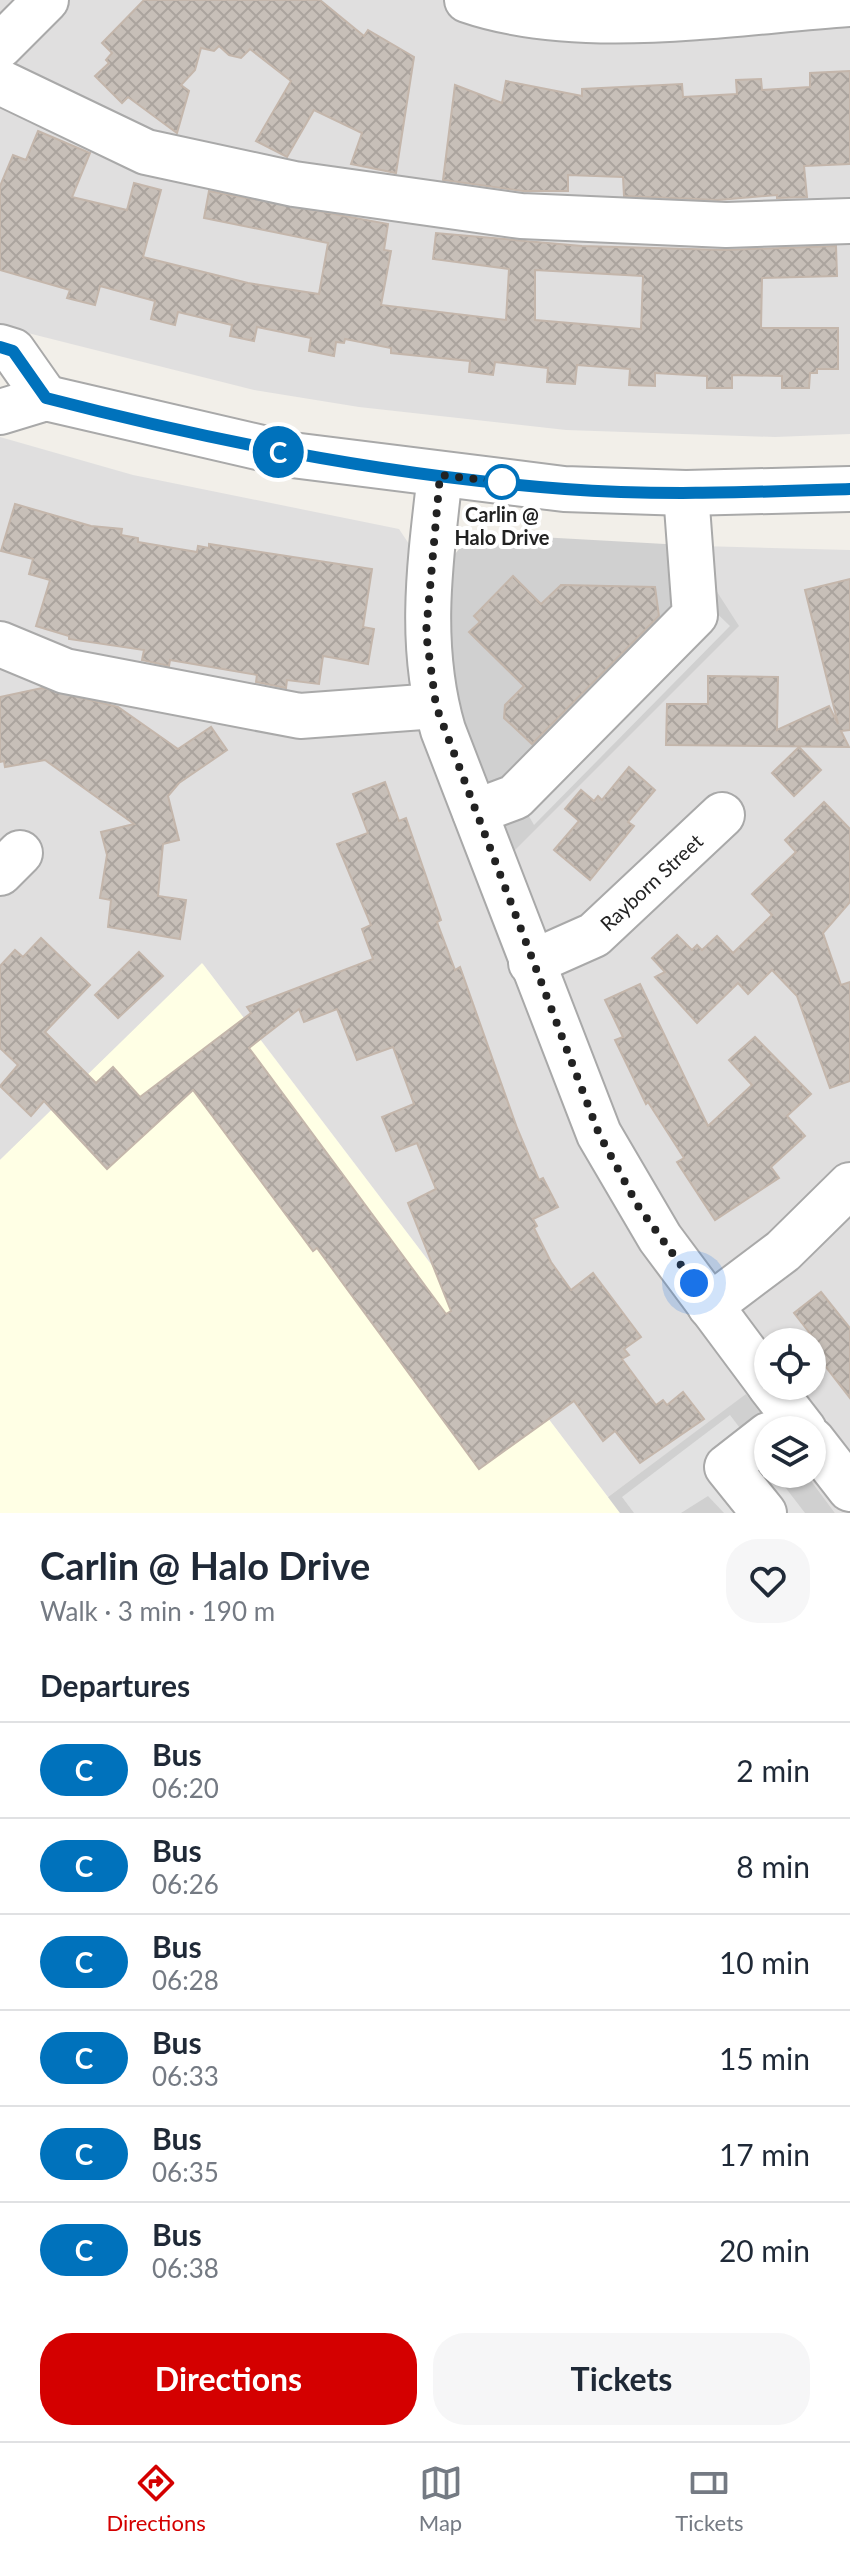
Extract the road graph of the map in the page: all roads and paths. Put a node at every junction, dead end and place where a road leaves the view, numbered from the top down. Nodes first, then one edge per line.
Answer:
1 (46, 0) edge
2 (467, 0) edge
3 (850, 4) edge
4 (0, 46) edge
5 (0, 82) edge
6 (850, 221) edge
7 (0, 347) edge
8 (46, 398) junction
9 (0, 412) edge
10 (440, 475) junction
11 (850, 489) edge
12 (686, 493) junction
13 (0, 644) edge
14 (436, 706) junction
15 (475, 812) junction
16 (722, 815) dead end
17 (531, 963) junction
18 (850, 1185) edge
19 (710, 1306) junction
20 (783, 1416) edge
21 (754, 1443) edge
22 (826, 1463) edge
23 (850, 1489) edge
24 (764, 1513) edge

1 - 4 street
2 - 3 street
5 - 6 street
7 - 8 street
8 - 9 street
8 - 10 street
10 - 12 street
10 - 14 street
11 - 12 street
12 - 15 street
13 - 14 street
14 - 15 street
15 - 17 street
16 - 17 street, Rayborn Street
17 - 19 street
18 - 19 street
19 - 20 street
21 - 24 street
22 - 23 street

